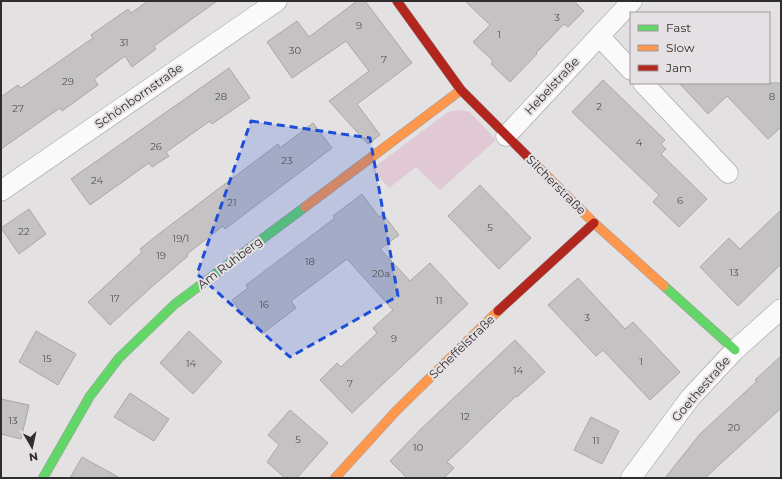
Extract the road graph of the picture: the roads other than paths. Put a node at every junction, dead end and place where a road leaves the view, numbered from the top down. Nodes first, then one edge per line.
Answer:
1 (277, 1) edge
2 (397, 1) edge
3 (632, 1) edge
4 (599, 36) junction
5 (630, 69) edge
6 (644, 84) edge
7 (461, 90) junction
8 (506, 136) junction
9 (728, 173) dead end
10 (1, 191) edge
11 (594, 223) junction
12 (781, 309) edge
13 (735, 350) junction
14 (43, 478) edge
15 (336, 478) edge
16 (631, 478) edge

1 - 10 street, Schönbornstraße
2 - 7 street, Silcherstraße
3 - 4 street, Hebelstraße
4 - 5 street
4 - 8 street, Hebelstraße
6 - 9 street
7 - 8 street, Silcherstraße
7 - 14 street, Am Ruhberg
8 - 11 street, Silcherstraße
11 - 13 street, Silcherstraße
11 - 15 street, Scheffelstraße
12 - 13 street, Goethestraße
13 - 16 street, Goethestraße

